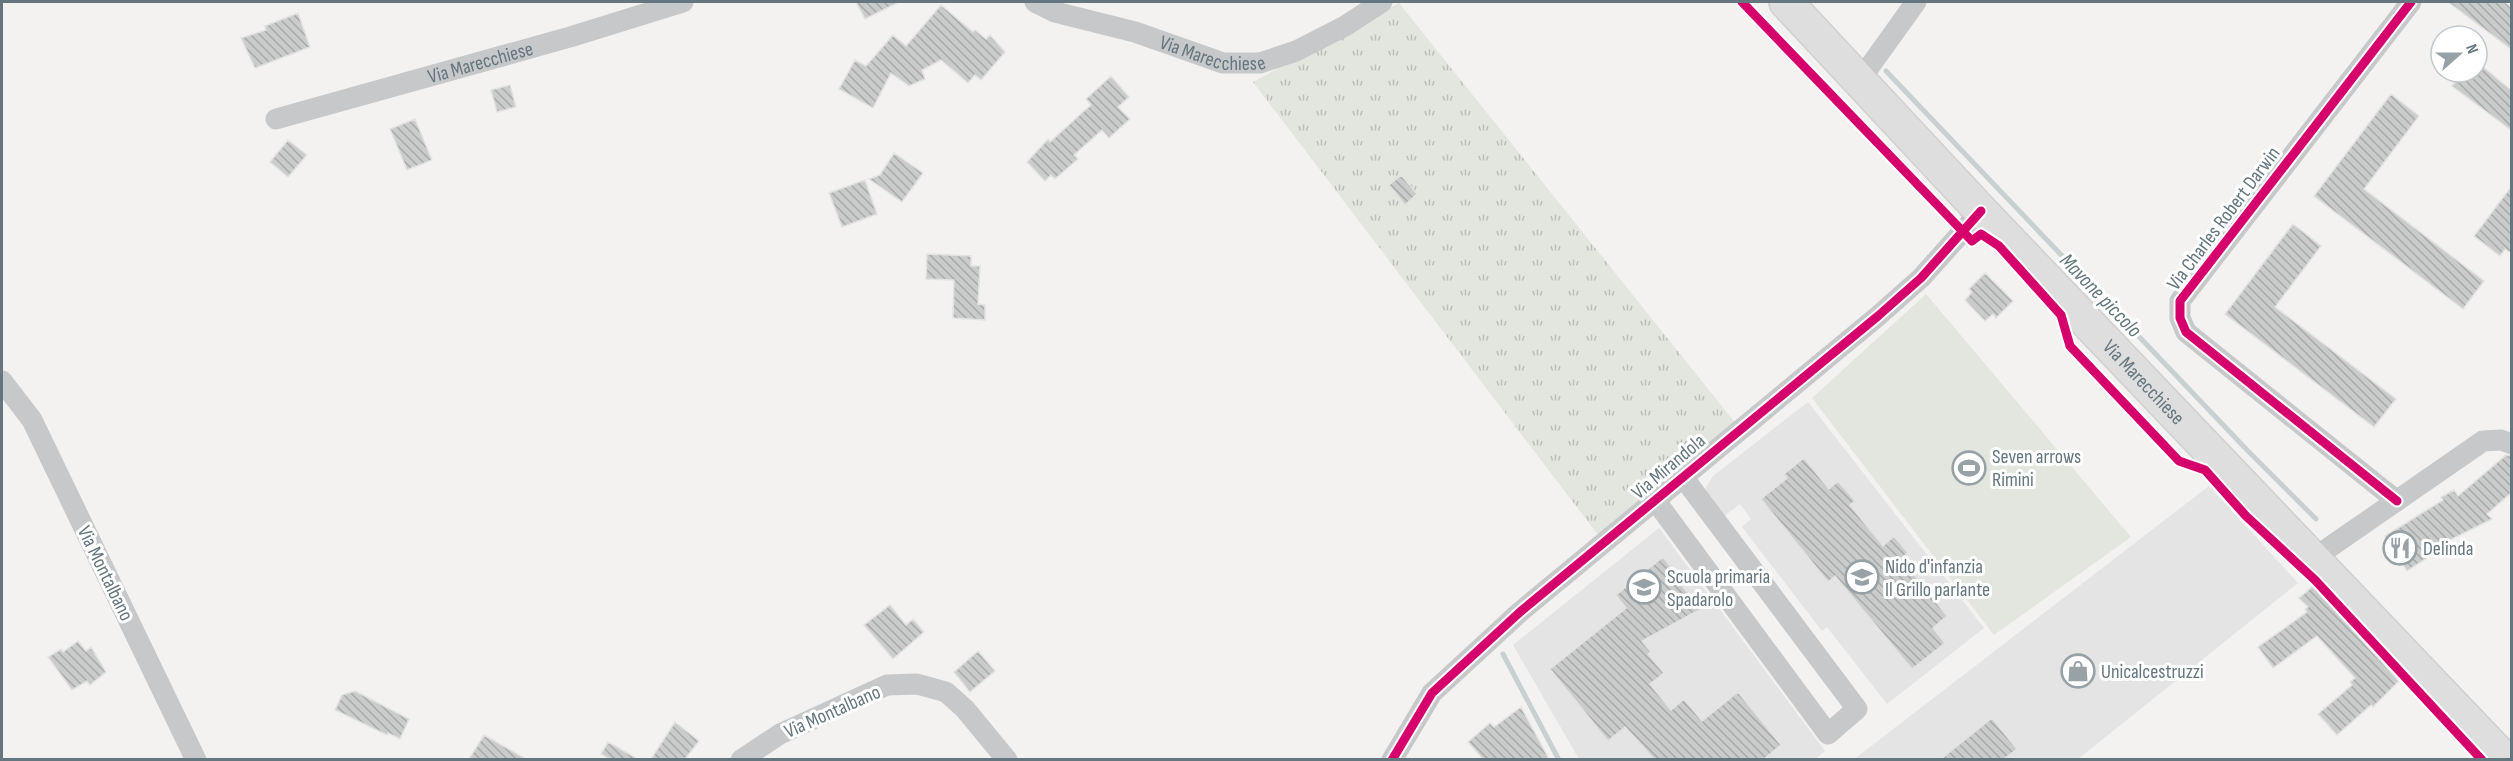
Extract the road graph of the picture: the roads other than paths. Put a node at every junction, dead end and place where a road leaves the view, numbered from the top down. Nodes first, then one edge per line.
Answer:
1 (683, 2) edge
2 (1035, 2) edge
3 (1382, 2) edge
4 (1785, 2) edge
5 (1916, 2) edge
6 (2411, 2) edge
7 (1860, 80) junction
8 (276, 119) dead end
9 (1981, 211) junction
10 (5, 381) edge
11 (2511, 444) edge
12 (1683, 477) junction
13 (1655, 500) junction
14 (2397, 501) junction
15 (2314, 558) junction
16 (196, 759) edge
17 (741, 759) edge
18 (1007, 759) edge
19 (1392, 759) edge
20 (2505, 759) edge

1 - 8 street, Via Marecchiese
2 - 3 street, Via Marecchiese
4 - 7 main road, Via Marecchiese
5 - 7 street
6 - 14 street, Via Charles Robert Darwin
7 - 9 main road, Via Marecchiese
9 - 12 street, Via Mirandola
9 - 15 main road, Via Marecchiese
10 - 16 street, Via Montalbano
11 - 14 street
12 - 13 street, Via Mirandola
12 - 13 street
13 - 19 street, Via Mirandola
14 - 15 street
15 - 20 main road, Via Marecchiese
17 - 18 street, Via Montalbano

